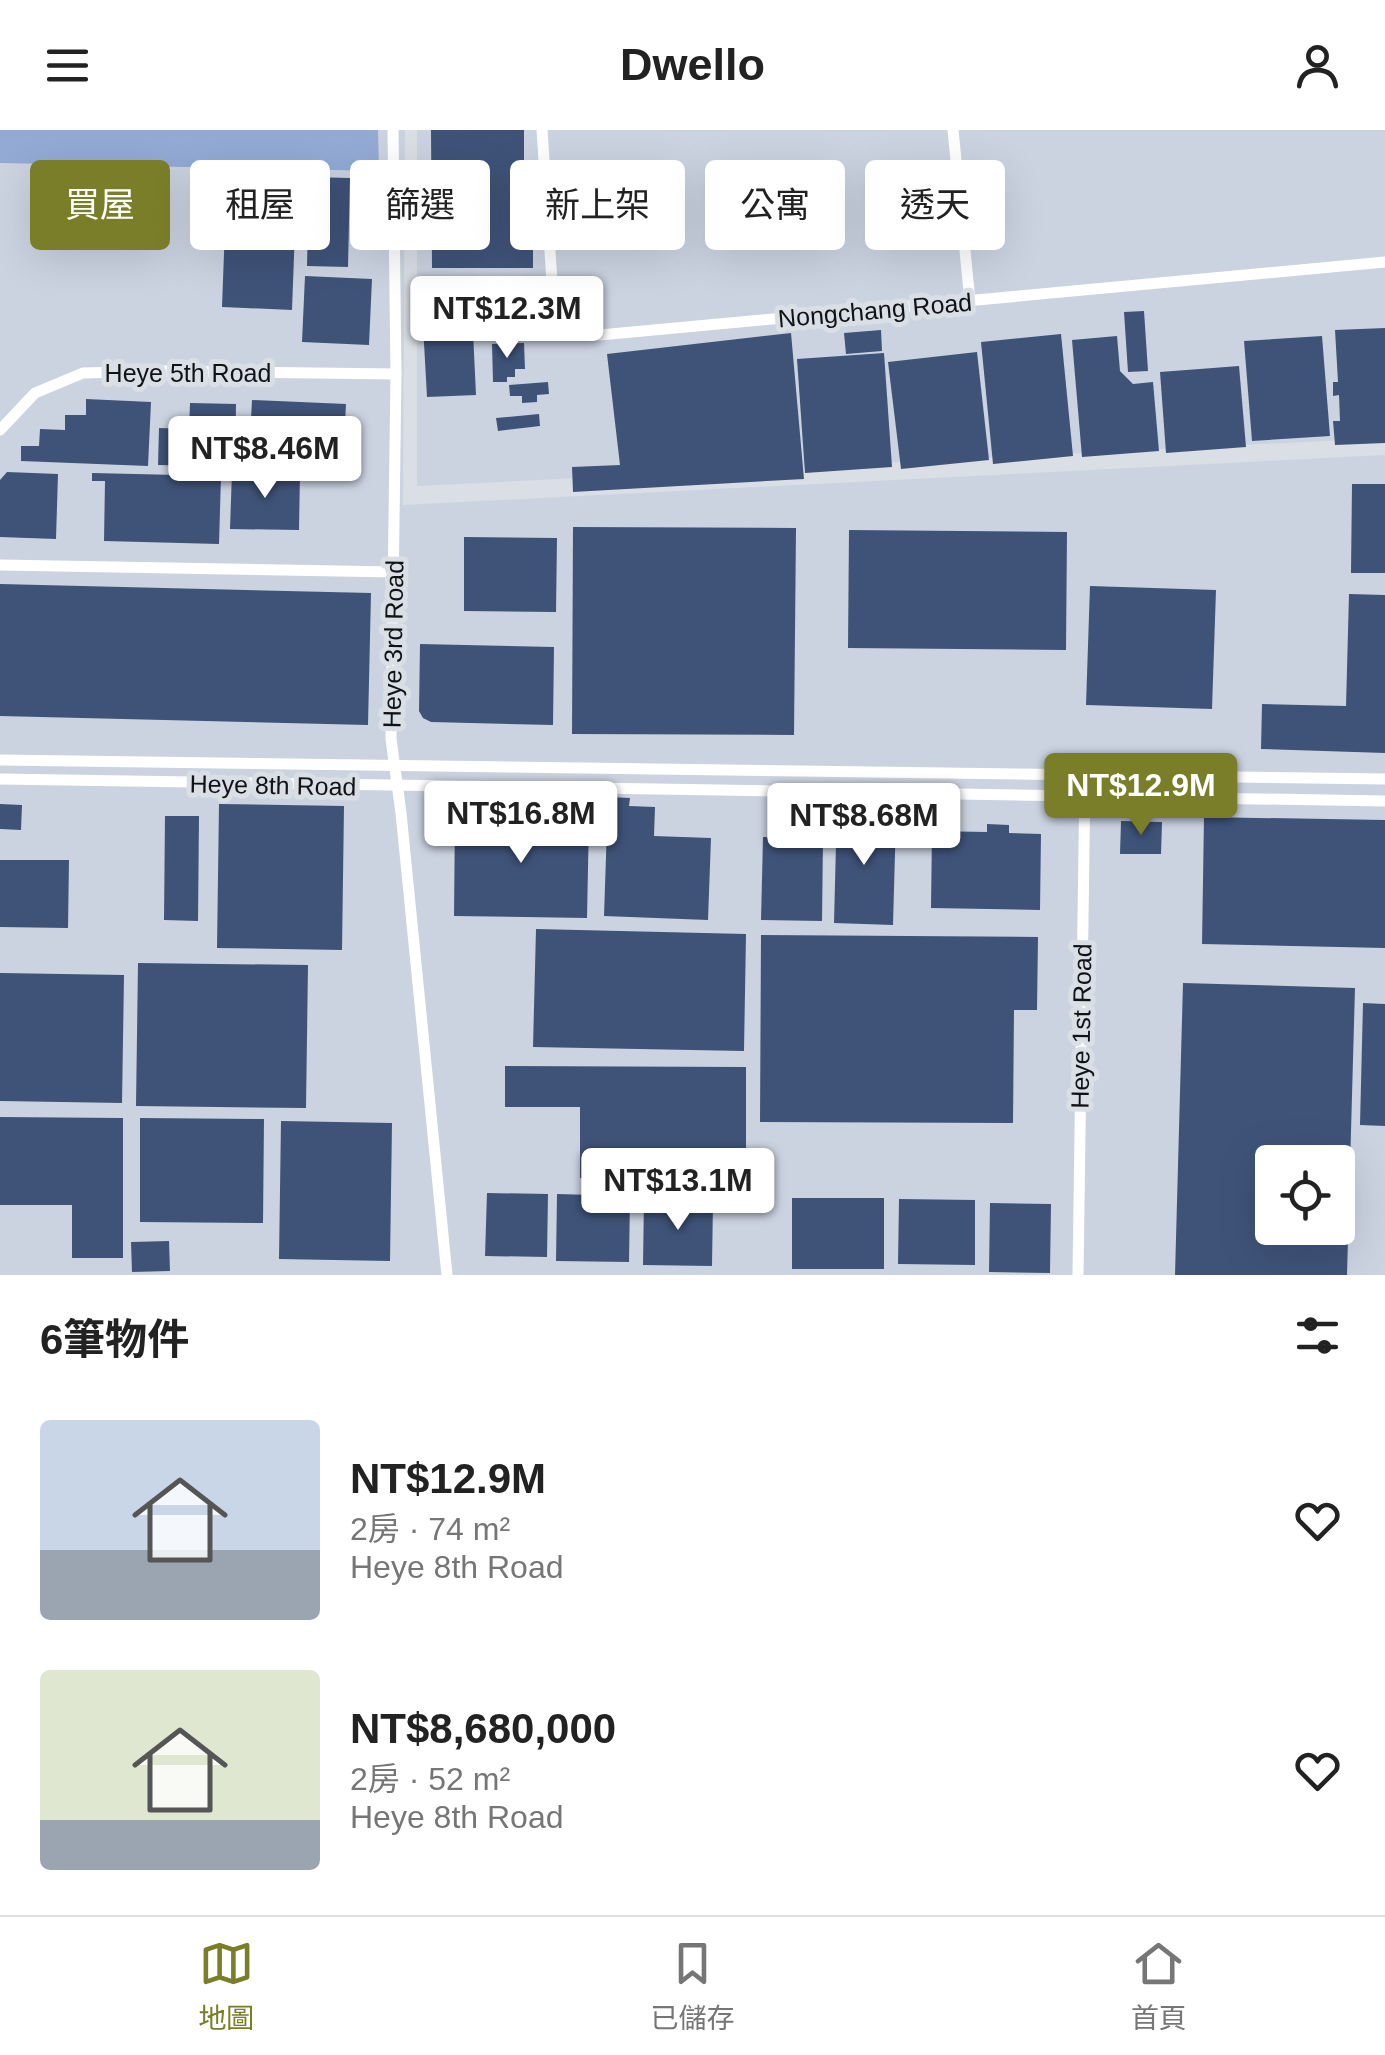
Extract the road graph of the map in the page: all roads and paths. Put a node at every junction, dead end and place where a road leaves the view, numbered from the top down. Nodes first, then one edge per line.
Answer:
1 (394, 130) edge
2 (542, 130) edge
3 (953, 130) edge
4 (1385, 262) edge
5 (970, 301) junction
6 (396, 374) junction
7 (0, 430) edge
8 (0, 565) edge
9 (394, 572) junction
10 (0, 760) edge
11 (393, 765) junction
12 (1086, 776) junction
13 (0, 779) edge
14 (1385, 779) edge
15 (397, 788) junction
16 (1085, 794) junction
17 (1385, 801) edge
18 (447, 1275) edge
19 (1078, 1275) edge

1 - 6 street, Heye 3rd Road
2 - 5 street, Nongchang Road
3 - 5 street
4 - 5 street, Nongchang Road
6 - 7 street, Heye 5th Road
6 - 9 street, Heye 3rd Road
8 - 9 street
9 - 11 street, Heye 3rd Road
10 - 11 street, Heye 8th Road
11 - 12 street, Heye 8th Road
11 - 15 street, Heye 3rd Road
12 - 14 street, Heye 8th Road
12 - 16 street, Heye 1st Road
13 - 15 street, Heye 8th Road
15 - 16 street, Heye 8th Road
15 - 18 street, Heye 3rd Road
16 - 17 street, Heye 8th Road
16 - 19 street, Heye 1st Road

